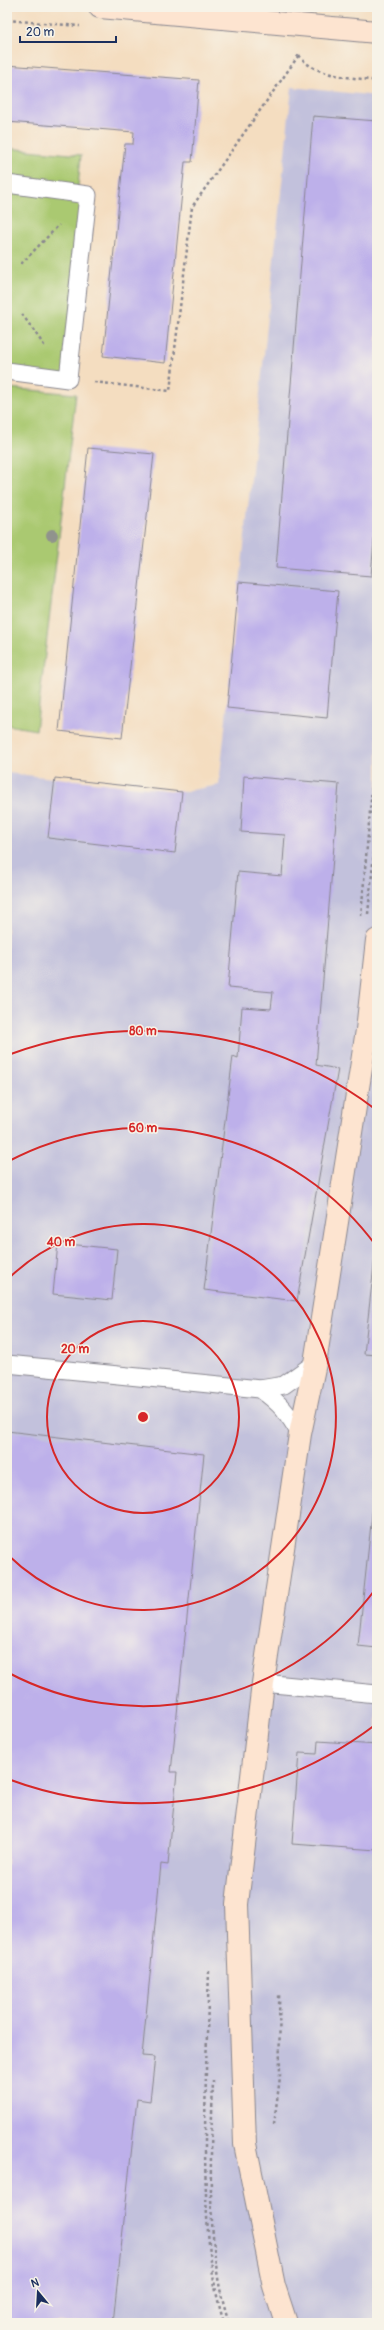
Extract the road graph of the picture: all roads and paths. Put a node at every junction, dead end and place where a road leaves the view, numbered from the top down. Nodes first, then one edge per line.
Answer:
1 (100, 7) edge
2 (377, 32) edge
3 (299, 50) dead end
4 (299, 55) junction
5 (377, 81) edge
6 (7, 184) edge
7 (88, 195) junction
8 (21, 264) dead end
9 (7, 371) edge
10 (68, 380) junction
11 (377, 940) edge
12 (315, 1363) junction
13 (7, 1364) edge
14 (260, 1389) junction
15 (300, 1434) junction
16 (263, 1683) junction
17 (377, 1694) edge
18 (279, 1993) dead end
19 (273, 2130) dead end
20 (286, 2323) edge

1 - 2 street
3 - 4 path
4 - 5 path
4 - 10 path
6 - 7 lane
7 - 8 path
7 - 10 lane
9 - 10 lane
11 - 12 street
12 - 14 lane
12 - 15 street
13 - 14 lane
14 - 15 lane
15 - 16 street
16 - 17 lane
16 - 20 street
18 - 19 path

